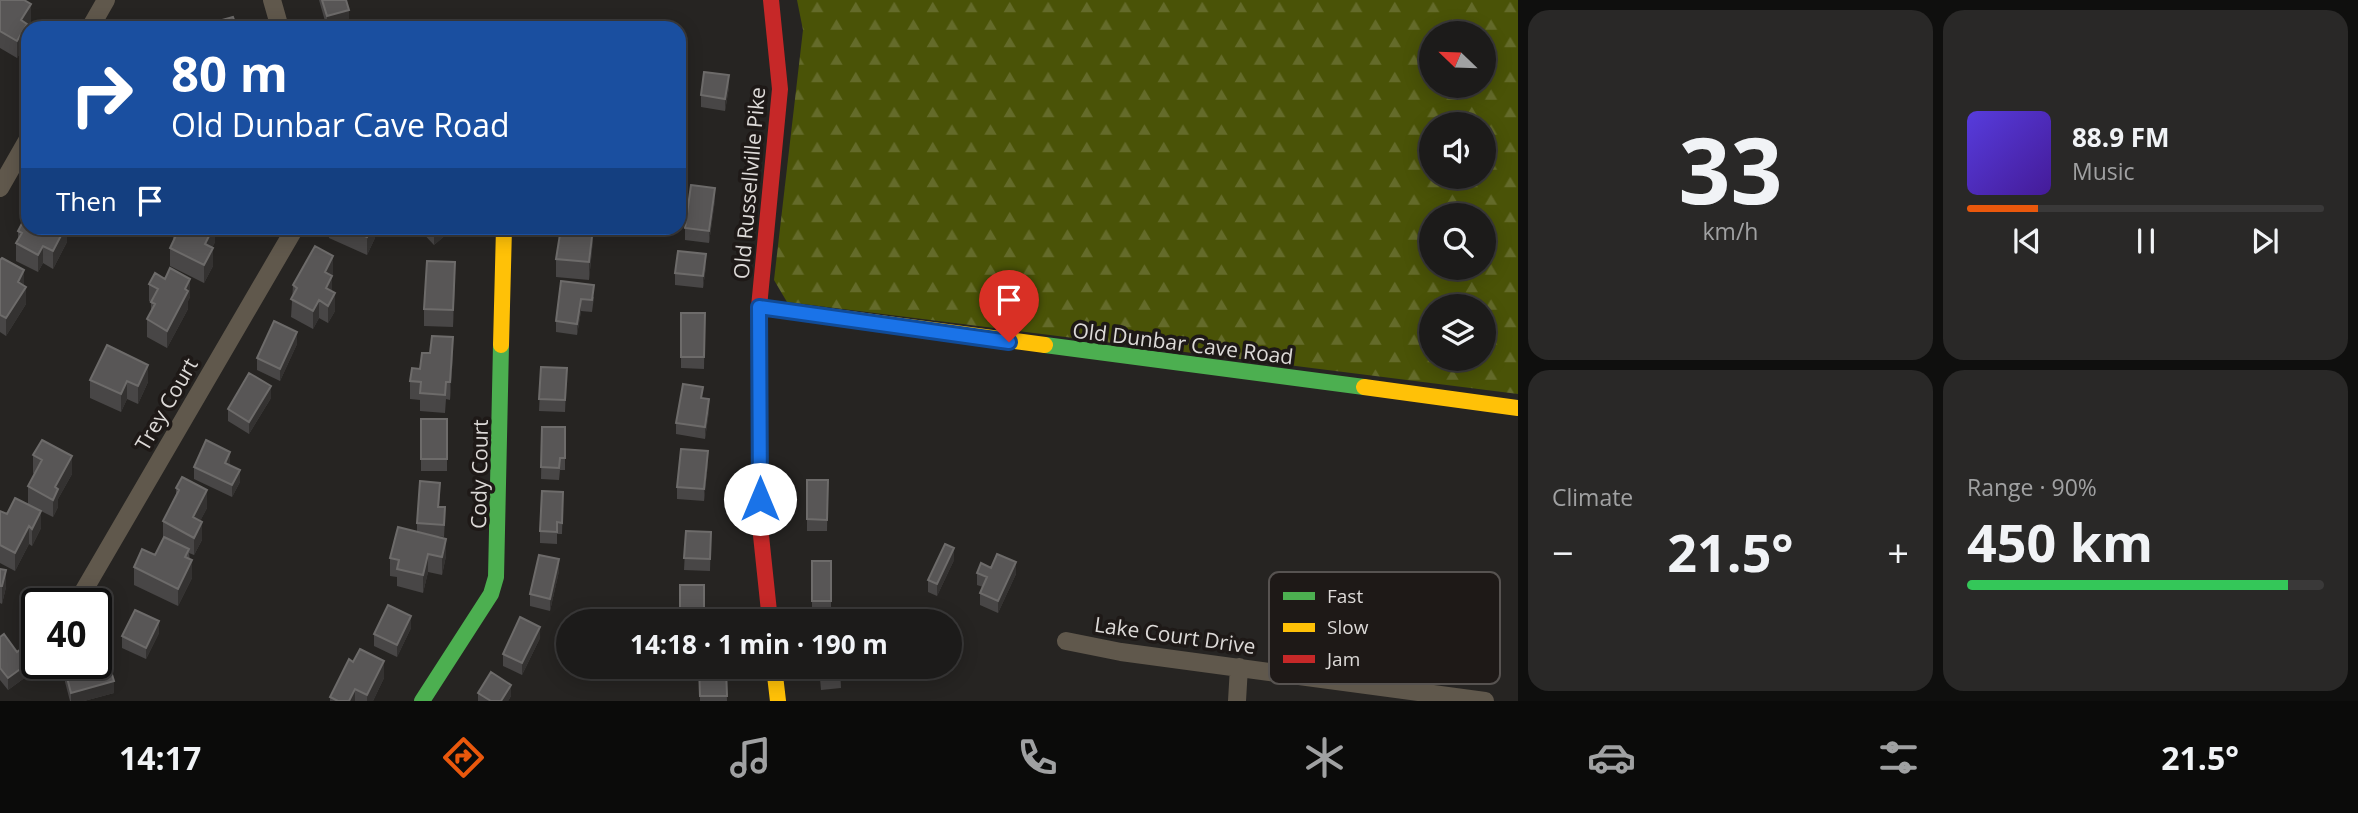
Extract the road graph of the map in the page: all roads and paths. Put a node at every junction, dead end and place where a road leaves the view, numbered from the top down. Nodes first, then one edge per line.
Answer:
1 (106, 0) edge
2 (272, 0) edge
3 (771, 0) edge
4 (94, 21) edge
5 (278, 21) edge
6 (21, 151) edge
7 (0, 188) edge
8 (291, 235) edge
9 (504, 235) edge
10 (759, 307) junction
11 (1518, 408) edge
12 (85, 588) edge
13 (769, 609) edge
14 (1066, 641) dead end
15 (1239, 667) junction
16 (1269, 671) edge
17 (775, 679) edge
18 (1362, 684) edge
19 (422, 701) edge
20 (778, 701) edge
21 (1237, 701) edge
22 (1485, 701) edge

1 - 4 street
2 - 5 street
3 - 10 street, Old Russellville Pike
6 - 7 street
8 - 12 street, Trey Court
9 - 19 street, Cody Court
10 - 11 street, Old Dunbar Cave Road
10 - 13 street, Old Russellville Pike
14 - 15 street, Lake Court Drive
15 - 16 street, Lake Court Drive
15 - 21 street
17 - 20 street
18 - 22 street, Lake Court Drive

